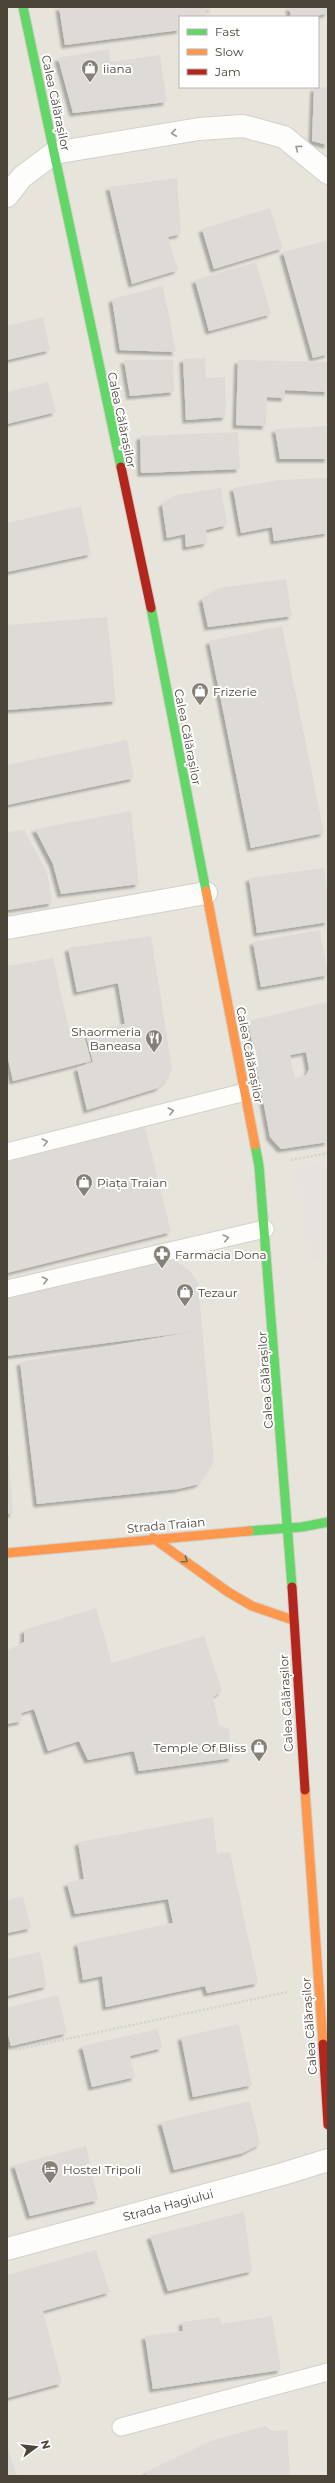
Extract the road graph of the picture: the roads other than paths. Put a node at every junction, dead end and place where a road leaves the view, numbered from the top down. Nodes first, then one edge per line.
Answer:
1 (23, 7) edge
2 (54, 152) junction
3 (328, 173) edge
4 (7, 196) edge
5 (206, 893) junction
6 (7, 928) edge
7 (245, 1092) junction
8 (7, 1152) edge
9 (266, 1229) junction
10 (7, 1289) edge
11 (328, 1522) edge
12 (286, 1528) junction
13 (152, 1538) junction
14 (7, 1553) edge
15 (293, 1620) junction
16 (328, 2125) edge
17 (328, 2160) edge
18 (7, 2249) edge
19 (328, 2372) edge
20 (121, 2428) dead end

1 - 2 main road, Calea Călărașilor
3 -> 2 street
2 - 4 street
2 - 5 main road, Calea Călărașilor
5 - 6 street
5 - 7 main road, Calea Călărașilor
8 -> 7 lane
7 - 9 main road, Calea Călărașilor
10 -> 9 lane
9 - 12 main road, Calea Călărașilor
11 - 12 main road, Strada Traian
12 - 13 main road, Strada Traian
12 - 15 main road, Calea Călărașilor
13 - 14 main road, Strada Traian
13 -> 15 main road
15 - 16 main road, Calea Călărașilor
17 - 18 street, Strada Hagiului
19 - 20 lane

